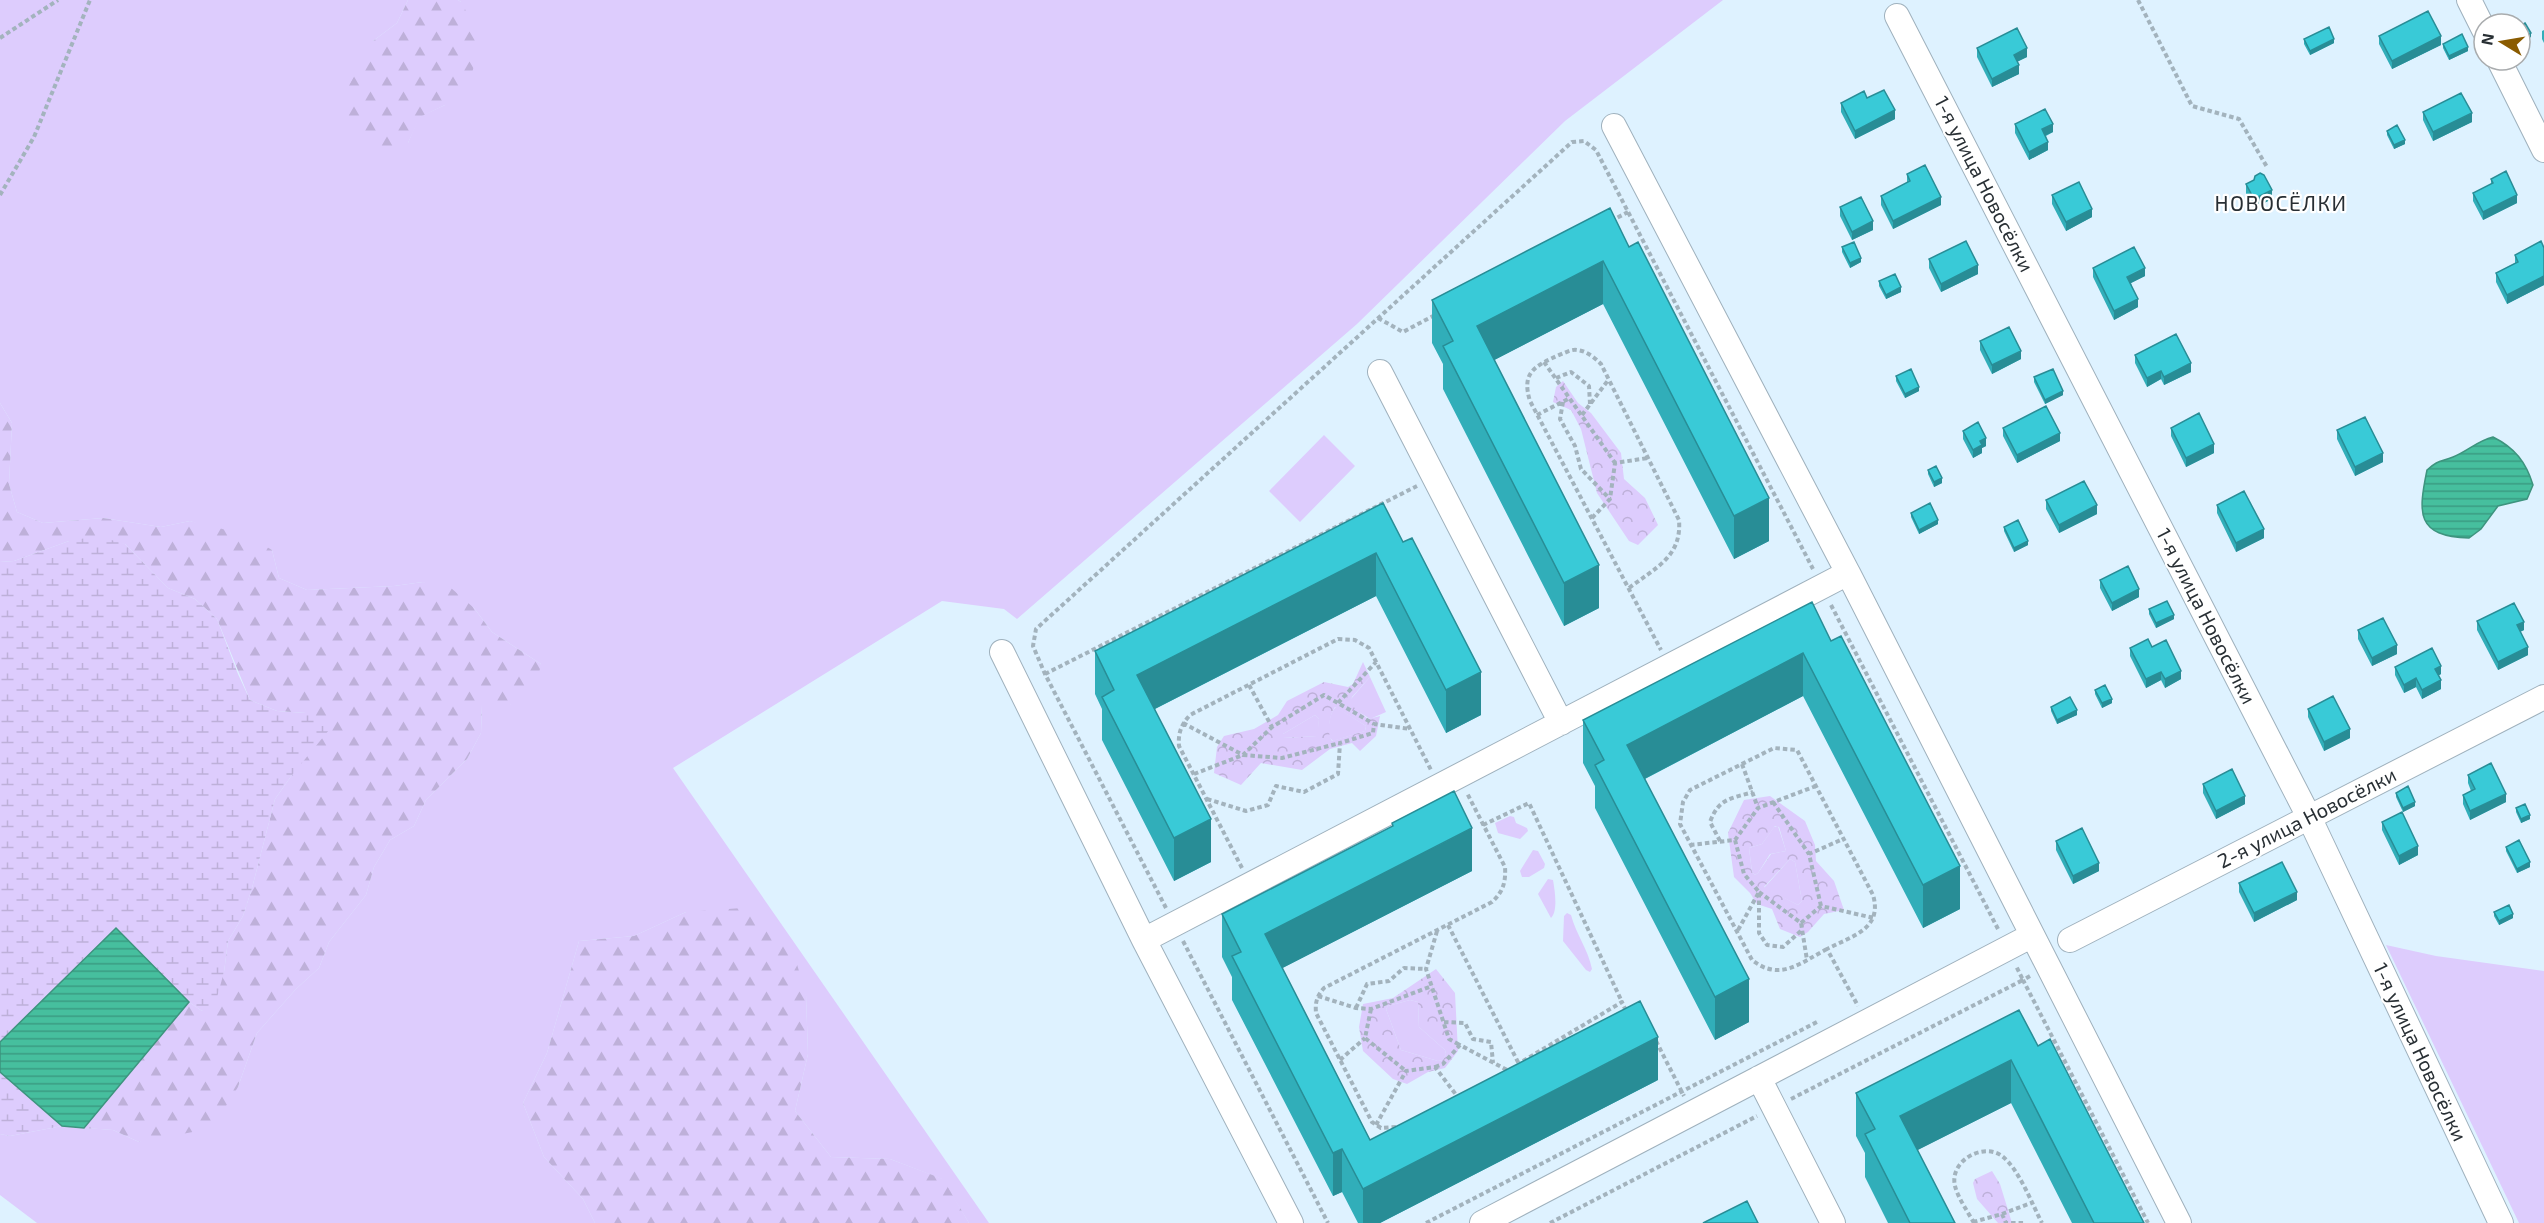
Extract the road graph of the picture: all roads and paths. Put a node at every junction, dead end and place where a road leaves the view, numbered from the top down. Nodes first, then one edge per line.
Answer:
1 (58, 0) edge
2 (90, 0) edge
3 (2138, 0) edge
4 (1897, 16) dead end
5 (0, 38) edge
6 (2505, 72) edge
7 (1614, 126) dead end
8 (2544, 150) edge
9 (2267, 166) dead end
10 (0, 195) edge
11 (1628, 212) junction
12 (1608, 223) edge
13 (1444, 310) edge
14 (1378, 318) junction
15 (1544, 362) junction
16 (1380, 372) dead end
17 (1556, 378) junction
18 (1609, 379) junction
19 (1570, 398) junction
20 (1563, 402) junction
21 (1590, 404) junction
22 (1537, 415) junction
23 (1582, 415) junction
24 (1648, 458) junction
25 (1615, 463) junction
26 (1434, 477) junction
27 (1610, 500) junction
28 (1592, 518) junction
29 (1848, 573) junction
30 (1822, 587) junction
31 (1629, 588) junction
32 (1002, 652) dead end
33 (1376, 662) junction
34 (1670, 666) junction
35 (1045, 674) junction
36 (1249, 685) junction
37 (2544, 696) edge
38 (1338, 703) junction
39 (1183, 723) junction
40 (1561, 723) junction
41 (1374, 724) junction
42 (1272, 727) junction
43 (1410, 729) junction
44 (1340, 742) junction
45 (1243, 755) junction
46 (1742, 764) junction
47 (1194, 774) junction
48 (1449, 781) junction
49 (1816, 786) junction
50 (1752, 792) junction
51 (1207, 799) junction
52 (1773, 802) junction
53 (1758, 808) junction
54 (2309, 817) junction
55 (1483, 825) junction
56 (1843, 839) junction
57 (1736, 840) junction
58 (1720, 841) junction
59 (1690, 844) junction
60 (1809, 854) junction
61 (1251, 885) junction
62 (1759, 892) junction
63 (1821, 906) junction
64 (1874, 918) junction
65 (1801, 923) junction
66 (1174, 925) junction
67 (1448, 925) junction
68 (1437, 930) junction
69 (1802, 930) junction
70 (1737, 932) junction
71 (1988, 933) dead end
72 (2031, 936) junction
73 (2003, 938) junction
74 (1144, 940) junction
75 (2070, 940) dead end
76 (1827, 949) junction
77 (1807, 960) junction
78 (1426, 969) junction
79 (2023, 980) junction
80 (1432, 986) junction
81 (1318, 996) junction
82 (1865, 996) dead end
83 (1622, 1002) junction
84 (1845, 1007) dead end
85 (1356, 1008) junction
86 (1371, 1010) junction
87 (1861, 1012) junction
88 (1629, 1017) edge
89 (1825, 1017) dead end
90 (1444, 1022) junction
91 (1365, 1038) junction
92 (1655, 1038) edge
93 (1460, 1045) junction
94 (1340, 1060) junction
95 (1493, 1063) junction
96 (1519, 1064) junction
97 (1435, 1067) junction
98 (1406, 1071) junction
99 (1507, 1071) junction
100 (1497, 1076) edge
101 (1759, 1078) junction
102 (1467, 1091) edge
103 (1682, 1091) junction
104 (1457, 1096) junction
105 (1446, 1101) edge
106 (1774, 1108) junction
107 (1693, 1113) junction
108 (1406, 1122) edge
109 (1376, 1125) junction
110 (2031, 1203) junction
111 (2002, 1214) junction
112 (1974, 1222) edge
113 (1291, 1223) edge
114 (1328, 1223) edge
115 (1426, 1223) edge
116 (1482, 1223) edge
117 (1550, 1223) edge
118 (1833, 1223) edge
119 (2006, 1223) edge
120 (2024, 1223) edge
121 (2042, 1223) edge
122 (2148, 1223) edge
123 (2179, 1223) edge
124 (2501, 1223) edge

1 - 5 path
2 - 10 path
3 - 9 path
4 - 54 street, 1-я улица Новосёлки
6 - 8 street
7 - 29 street
11 - 12 path
11 - 14 path
11 - 30 path
13 - 14 path
14 - 35 path
15 - 17 path
15 - 18 path
15 - 22 path
16 - 26 street
17 - 19 path
17 - 21 path
18 - 21 path
18 - 24 path
19 - 20 path
19 - 23 path
20 - 22 path
20 - 27 path
21 - 23 path
22 - 28 path
23 - 25 path
24 - 25 path
24 - 31 path
25 - 27 path
26 - 35 path
26 - 40 street
27 - 28 path
28 - 31 path
29 - 30 street
29 - 72 street
30 - 34 street
30 - 73 path
31 - 34 path
32 - 74 street
33 - 36 path
33 - 38 path
33 - 43 path
34 - 40 street
35 - 66 path
36 - 39 path
36 - 42 path
37 - 54 street, 2-я улица Новосёлки
38 - 41 path
38 - 42 path
39 - 45 path
39 - 47 path
40 - 48 street
41 - 43 path
41 - 44 path
42 - 45 path
43 - 48 path
44 - 45 path
44 - 51 path
45 - 47 path
46 - 49 path
46 - 50 path
46 - 59 path
47 - 51 path
48 - 55 path
48 - 61 street
49 - 52 path
49 - 56 path
50 - 53 path
50 - 58 path
51 - 61 path
52 - 53 path
52 - 60 path
53 - 57 path
54 - 75 street, 2-я улица Новосёлки
54 - 124 street, 1-я улица Новосёлки
55 - 67 path
55 - 83 path
56 - 60 path
56 - 64 path
57 - 58 path
57 - 62 path
58 - 59 path
59 - 70 path
60 - 63 path
61 - 66 street
62 - 65 path
62 - 69 path
62 - 70 path
63 - 64 path
63 - 65 path
64 - 76 path
65 - 69 path
66 - 74 street
66 - 114 path
67 - 68 path
67 - 96 path
68 - 78 path
68 - 81 path
69 - 77 path
70 - 77 path
71 - 73 path
72 - 73 street
72 - 123 street
73 - 79 path
73 - 87 street
74 - 113 street
76 - 77 path
76 - 87 path
78 - 80 path
78 - 85 path
79 - 106 path
79 - 122 path
80 - 86 path
80 - 90 path
81 - 85 path
81 - 94 path
82 - 87 path
83 - 88 path
83 - 96 path
84 - 87 path
85 - 86 path
86 - 91 path
87 - 101 street
89 - 103 path
90 - 93 path
90 - 95 path
91 - 94 path
91 - 98 path
92 - 103 path
93 - 95 path
93 - 97 path
94 - 109 path
95 - 99 path
96 - 99 path
97 - 98 path
97 - 104 path
98 - 109 path
99 - 100 path
101 - 106 street
101 - 107 street
102 - 104 path
103 - 107 path
103 - 115 path
104 - 105 path
106 - 117 path
106 - 118 street
107 - 116 street
108 - 109 path
110 - 111 path
110 - 112 path
110 - 121 path
111 - 112 path
111 - 119 path
119 - 120 path

